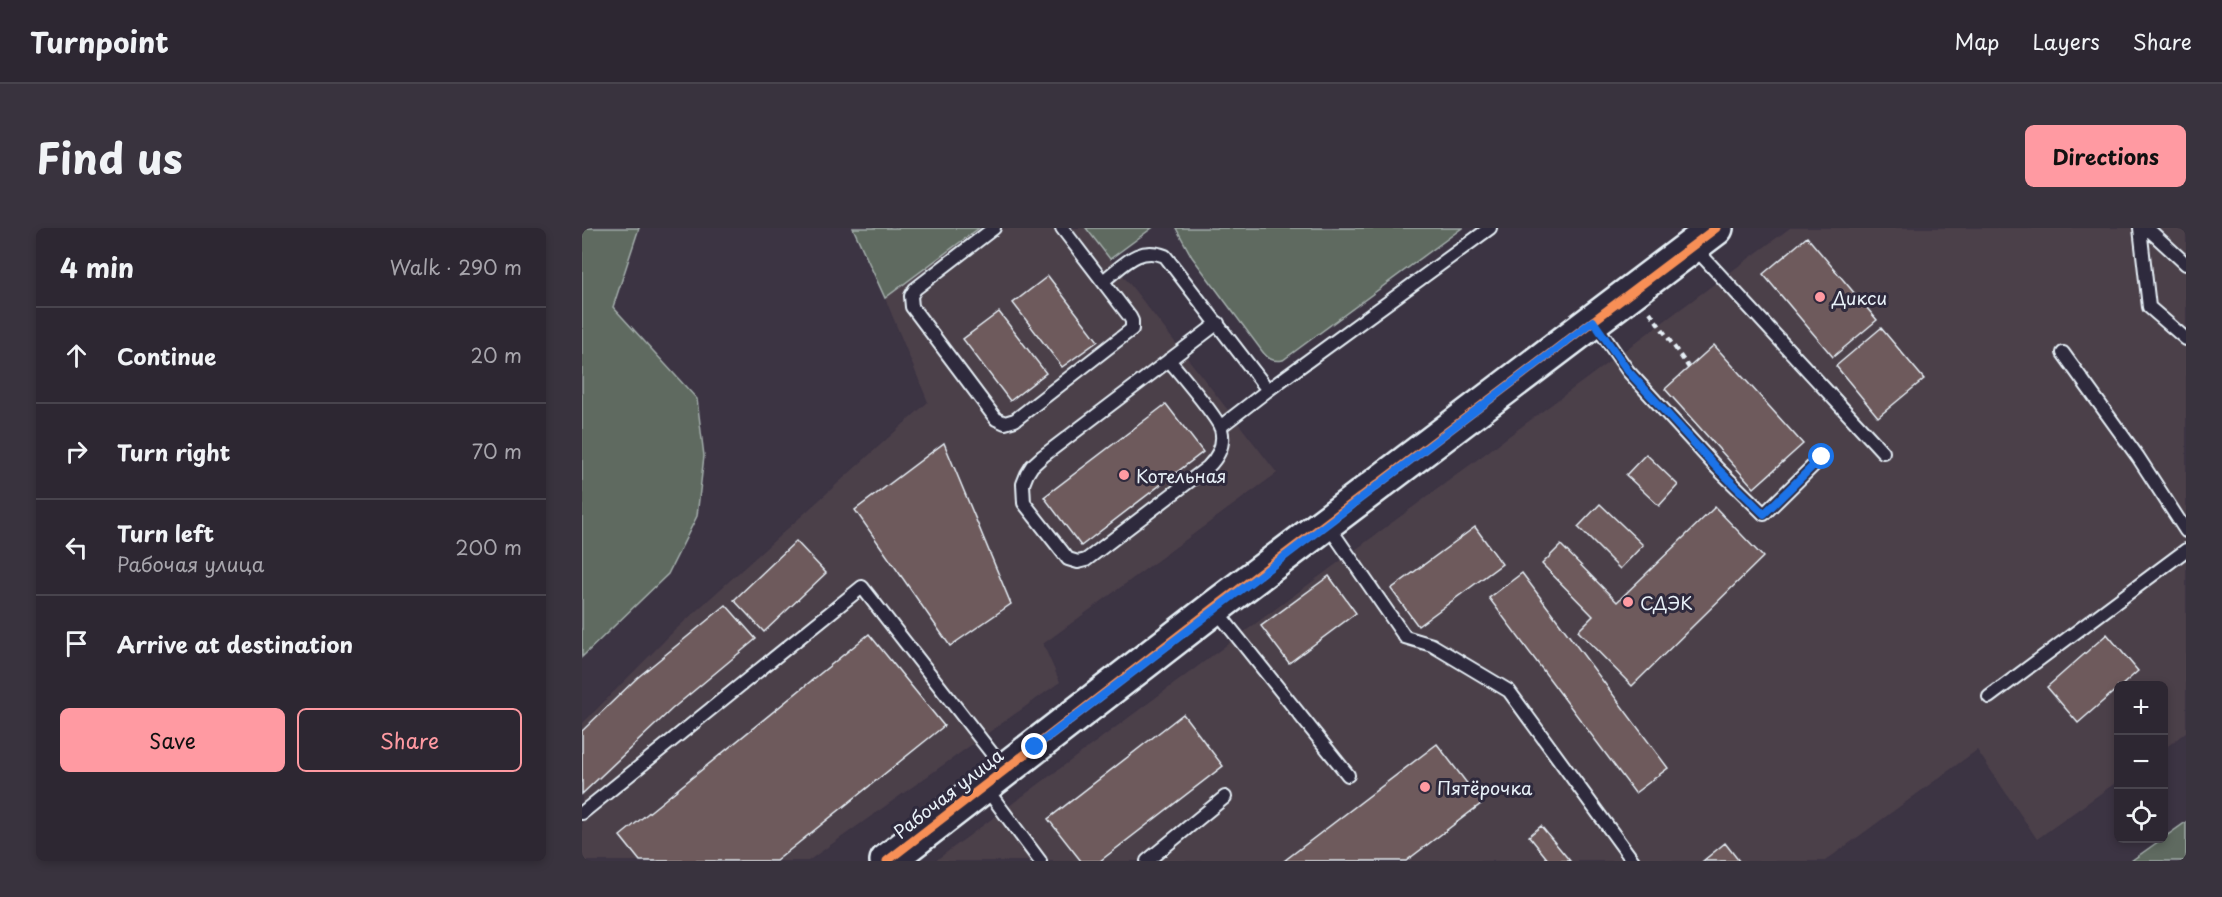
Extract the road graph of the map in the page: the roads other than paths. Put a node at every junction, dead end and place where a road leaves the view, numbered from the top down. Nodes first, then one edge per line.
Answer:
1 (994, 228) edge
2 (1062, 228) edge
3 (1490, 228) edge
4 (2140, 228) edge
5 (2147, 228) edge
6 (1704, 237) edge
7 (2186, 264) edge
8 (1103, 281) junction
9 (1593, 321) junction
10 (1218, 323) junction
11 (2186, 339) edge
12 (2064, 353) dead end
13 (1169, 360) junction
14 (1268, 390) junction
15 (1220, 427) junction
16 (1883, 452) dead end
17 (1822, 457) dead end
18 (1326, 523) junction
19 (2186, 531) edge
20 (2186, 550) edge
21 (1214, 608) junction
22 (1989, 697) dead end
23 (1348, 775) dead end
24 (994, 778) junction
25 (1225, 797) dead end
26 (582, 813) edge
27 (887, 861) edge
28 (1040, 861) edge
29 (1147, 861) edge
30 (1633, 861) edge

1 - 8 lane
2 - 8 lane
3 - 14 lane
4 - 11 lane
5 - 7 lane
6 - 9 street, Рабочая улица
6 - 16 lane
8 - 10 lane
9 - 17 lane
9 - 18 street, Рабочая улица
10 - 13 lane
10 - 14 lane
12 - 19 lane
13 - 15 lane
13 - 15 lane
14 - 15 lane
18 - 21 street, Рабочая улица
18 - 30 lane
20 - 22 lane
21 - 23 lane
21 - 24 street, Рабочая улица
24 - 26 lane
24 - 27 street, Рабочая улица
24 - 28 lane
25 - 29 lane

